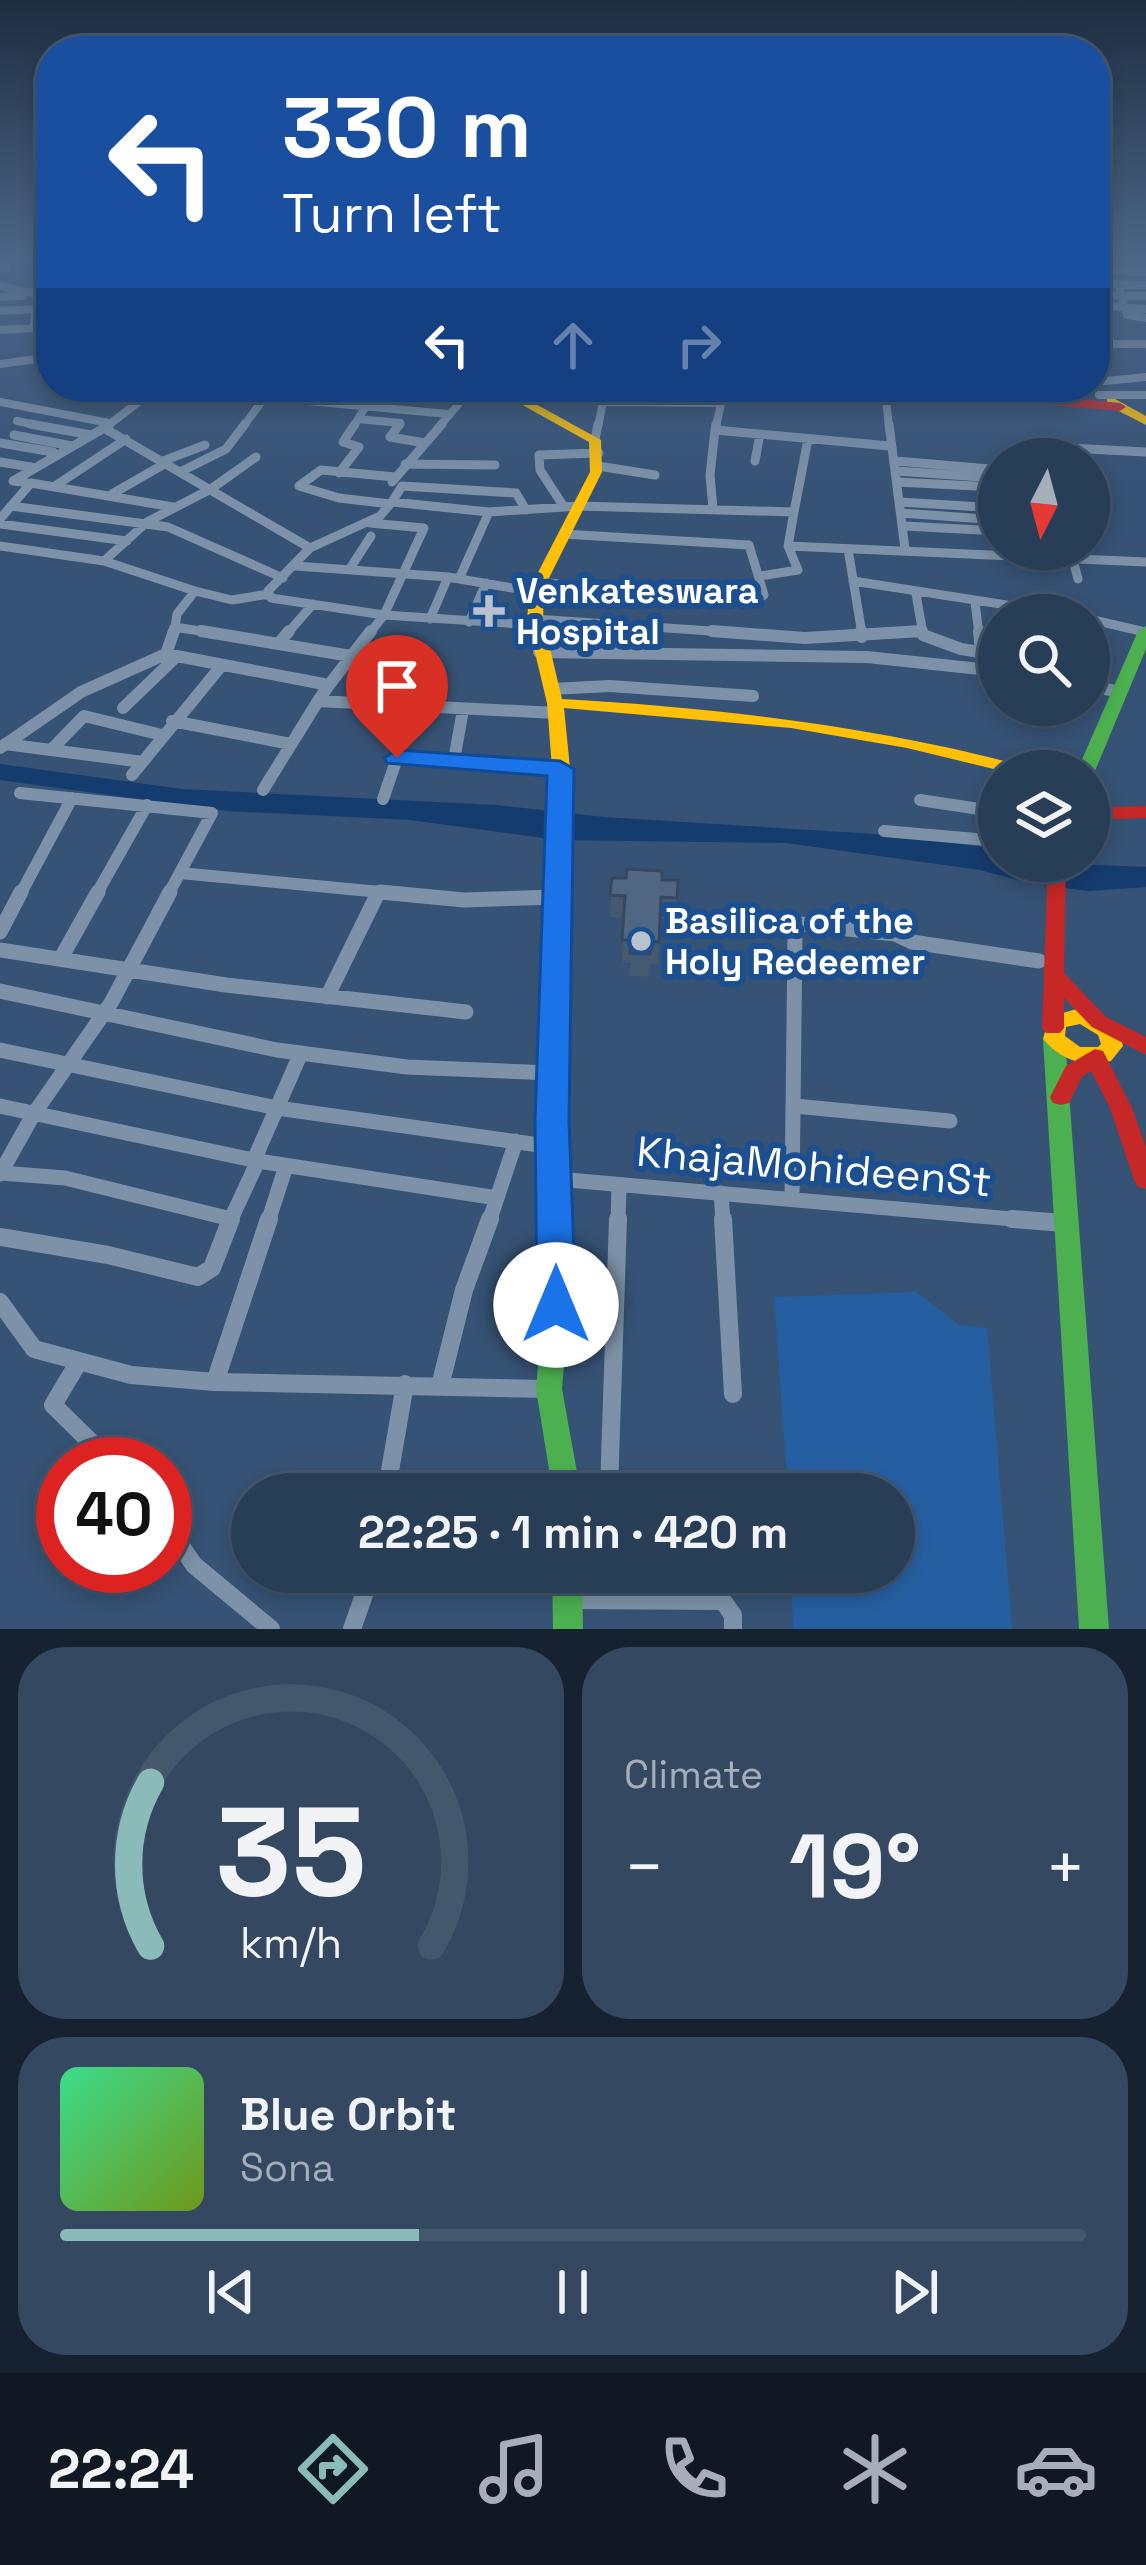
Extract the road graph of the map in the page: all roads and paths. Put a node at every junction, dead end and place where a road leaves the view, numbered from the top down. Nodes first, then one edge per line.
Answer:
1 (1110, 341) edge
2 (1112, 344) joint
3 (1146, 344) edge
4 (36, 359) edge
5 (0, 364) edge
6 (1146, 377) edge
7 (1110, 385) edge
8 (1110, 390) edge
9 (1146, 395) edge
10 (1110, 400) edge
11 (0, 402) edge
12 (138, 402) edge
13 (261, 402) edge
14 (321, 402) edge
15 (369, 402) edge
16 (459, 402) edge
17 (519, 402) edge
18 (603, 402) joint
19 (886, 402) edge
20 (1100, 402) edge
21 (721, 404) joint
22 (366, 406) junction
23 (1120, 407) junction
24 (448, 414) junction
25 (358, 419) junction
26 (17, 421) dead end
27 (1146, 421) edge
28 (106, 425) junction
29 (715, 430) junction
30 (760, 434) junction
31 (14, 435) dead end
32 (92, 435) junction
33 (126, 439) junction
34 (808, 439) junction
35 (0, 443) edge
36 (425, 443) junction
37 (205, 445) dead end
38 (73, 446) junction
39 (890, 446) junction
40 (1110, 450) edge
41 (53, 452) junction
42 (1146, 452) edge
43 (598, 453) junction
44 (256, 457) dead end
45 (754, 461) dead end
46 (164, 462) junction
47 (0, 463) edge
48 (405, 464) junction
49 (495, 466) dead end
50 (31, 467) junction
51 (978, 469) edge
52 (897, 471) junction
53 (180, 472) junction
54 (339, 472) junction
55 (656, 475) dead end
56 (0, 481) edge
57 (14, 482) junction
58 (398, 482) junction
59 (31, 483) junction
60 (978, 484) edge
61 (55, 485) junction
62 (211, 489) junction
63 (112, 494) junction
64 (391, 503) junction
65 (173, 507) junction
66 (571, 507) junction
67 (978, 507) edge
68 (713, 508) junction
69 (900, 508) junction
70 (526, 510) junction
71 (488, 512) junction
72 (794, 512) junction
73 (3, 515) edge
74 (978, 517) edge
75 (147, 522) junction
76 (369, 523) junction
77 (904, 526) junction
78 (978, 530) edge
79 (563, 534) junction
80 (371, 536) dead end
81 (128, 541) junction
82 (0, 546) edge
83 (788, 546) junction
84 (310, 548) junction
85 (848, 549) junction
86 (905, 550) junction
87 (978, 551) edge
88 (1110, 558) edge
89 (104, 561) junction
90 (1146, 562) edge
91 (296, 566) junction
92 (349, 570) junction
93 (1075, 570) edge
94 (404, 574) junction
95 (760, 575) junction
96 (283, 578) junction
97 (453, 578) junction
98 (1078, 579) dead end
99 (853, 581) junction
100 (486, 583) junction
101 (538, 587) junction
102 (195, 591) junction
103 (269, 594) junction
104 (916, 594) junction
105 (975, 602) junction
106 (978, 602) edge
107 (313, 604) junction
108 (385, 615) junction
109 (430, 619) junction
110 (469, 622) junction
111 (535, 622) junction
112 (1110, 624) edge
113 (174, 627) junction
114 (978, 627) edge
115 (1146, 632) edge
116 (923, 635) junction
117 (862, 637) junction
118 (280, 642) junction
119 (961, 649) junction
120 (539, 652) junction
121 (978, 652) edge
122 (171, 656) junction
123 (351, 656) junction
124 (222, 665) junction
125 (963, 666) junction
126 (978, 668) edge
127 (329, 685) junction
128 (754, 696) dead end
129 (318, 701) junction
130 (554, 702) junction
131 (122, 708) dead end
132 (414, 709) junction
133 (464, 710) junction
134 (172, 721) junction
135 (162, 735) junction
136 (5, 741) edge
137 (290, 744) junction
138 (51, 750) junction
139 (1095, 750) edge
140 (978, 757) edge
141 (397, 758) junction
142 (454, 760) junction
143 (142, 763) junction
144 (560, 769) junction
145 (133, 775) dead end
146 (263, 790) dead end
147 (20, 793) dead end
148 (72, 798) junction
149 (383, 799) dead end
150 (920, 800) dead end
151 (147, 805) junction
152 (978, 809) edge
153 (1146, 812) edge
154 (1110, 813) edge
155 (884, 830) dead end
156 (978, 839) edge
157 (180, 873) junction
158 (1056, 882) edge
159 (378, 893) junction
160 (556, 897) junction
161 (0, 932) edge
162 (0, 950) edge
163 (61, 958) junction
164 (130, 968) junction
165 (1050, 968) junction
166 (0, 991) edge
167 (327, 997) junction
168 (466, 1012) dead end
169 (104, 1015) junction
170 (1099, 1022) junction
171 (1053, 1033) junction
172 (0, 1050) edge
173 (1146, 1052) edge
174 (301, 1053) junction
175 (1102, 1054) junction
176 (67, 1066) junction
177 (553, 1073) junction
178 (1060, 1098) junction
179 (0, 1106) edge
180 (795, 1106) junction
181 (278, 1108) junction
182 (33, 1115) junction
183 (950, 1121) dead end
184 (516, 1141) junction
185 (554, 1148) junction
186 (256, 1161) junction
187 (286, 1166) junction
188 (0, 1173) edge
189 (556, 1179) junction
190 (1146, 1180) edge
191 (619, 1186) junction
192 (721, 1193) junction
193 (497, 1198) junction
194 (792, 1199) junction
195 (231, 1219) junction
196 (1065, 1223) junction
197 (0, 1237) edge
198 (0, 1302) edge
199 (78, 1363) junction
200 (215, 1382) junction
201 (405, 1384) junction
202 (440, 1386) junction
203 (550, 1389) junction
204 (733, 1394) dead end
205 (86, 1437) edge
206 (390, 1473) edge
207 (565, 1473) edge
208 (610, 1473) edge
209 (192, 1562) edge
210 (365, 1593) edge
211 (568, 1593) edge
212 (568, 1600) junction
213 (271, 1629) edge
214 (352, 1629) edge
215 (568, 1629) edge
216 (733, 1629) edge
217 (1094, 1629) edge

1 - 2 street
2 - 3 street
4 - 5 street
6 - 7 street
8 - 9 street
10 - 23 street
11 - 28 street
12 - 28 street
13 - 53 street
14 - 22 street
15 - 22 street
16 - 24 street
17 - 43 street
18 - 21 street
18 - 43 street
19 - 39 street
20 - 23 street
21 - 29 street
22 - 24 street
22 - 25 street
23 - 27 street
24 - 36 street
25 - 36 street
25 - 54 street
26 - 32 street
28 - 32 street
28 - 33 street
29 - 30 street
29 - 68 street
30 - 34 street
30 - 45 street
31 - 38 street
32 - 38 street
33 - 46 street
33 - 61 street
34 - 39 street
34 - 72 street
35 - 41 street
36 - 48 street
37 - 46 street
38 - 41 street
39 - 52 street
40 - 42 street
41 - 50 street
43 - 55 street
43 - 66 street
43 - 66 street
44 - 62 street
46 - 53 street
46 - 63 street
47 - 50 street
48 - 49 street
48 - 58 street
50 - 57 street
51 - 52 street
52 - 60 street
52 - 69 street
53 - 62 street
54 - 58 street
54 - 64 street
56 - 57 street
57 - 59 street
58 - 64 street
58 - 70 street
59 - 61 street
59 - 73 street
61 - 63 street
62 - 65 street
62 - 84 street
63 - 65 street
64 - 71 street
64 - 76 street
65 - 75 street
66 - 68 street
66 - 70 street
66 - 79 street
67 - 69 street
68 - 72 street
69 - 74 street
69 - 77 street
70 - 71 street
71 - 97 street
72 - 83 street
73 - 75 street
73 - 81 street
75 - 81 street
75 - 96 street
76 - 84 street
76 - 94 street
77 - 78 street
77 - 86 street
79 - 95 street
79 - 101 street
80 - 92 street
81 - 89 street
82 - 89 street
83 - 85 street
83 - 95 street
84 - 91 street
85 - 86 street
85 - 99 street
86 - 87 street
88 - 90 street
89 - 102 street
91 - 92 street
91 - 96 street
92 - 94 street
93 - 98 street
94 - 97 street
94 - 108 street
95 - 101 street
96 - 103 street
97 - 100 street
97 - 109 street
99 - 104 street
99 - 117 street
100 - 101 street
100 - 110 street
101 - 111 street
102 - 103 street
102 - 113 street
103 - 107 street
104 - 105 street
104 - 116 street
105 - 106 street
105 - 114 street
107 - 108 street
107 - 118 street
108 - 109 street
108 - 123 street
109 - 110 street
110 - 111 street
111 - 117 street
111 - 120 street
112 - 115 street
113 - 118 street
113 - 122 street
115 - 139 street
116 - 117 street
116 - 119 street
118 - 123 street
119 - 121 street
119 - 125 street
120 - 125 street
120 - 130 street
122 - 124 street
122 - 131 street
122 - 136 street
123 - 127 street
124 - 127 street
124 - 134 street
125 - 126 street
127 - 129 street
128 - 130 street
129 - 132 street
129 - 137 street
130 - 133 street
130 - 140 street
130 - 144 street
132 - 133 street
132 - 141 street
133 - 142 street
134 - 135 street
134 - 137 street
135 - 138 street
135 - 143 street
136 - 138 street
137 - 146 street
138 - 143 street
141 - 142 street
141 - 149 street
142 - 144 street
143 - 145 street
144 - 160 street
147 - 148 street
148 - 151 street
148 - 161 street
150 - 152 street
151 - 157 street
151 - 163 street
153 - 154 street
155 - 156 street
157 - 159 street
157 - 164 street
158 - 165 street
159 - 160 street
159 - 167 street
160 - 177 street
162 - 163 street
163 - 164 street
164 - 167 street
164 - 169 street
165 - 170 street
165 - 171 street
165 - 180 street
166 - 169 street
167 - 168 street
169 - 174 street
169 - 176 street
170 - 171 street
170 - 173 street
170 - 175 street
171 - 175 street
171 - 178 street
172 - 176 street
173 - 175 street
174 - 177 street
174 - 181 street
175 - 178 street
175 - 190 street
176 - 181 street
176 - 182 street
177 - 185 street
178 - 196 street
179 - 182 street
180 - 183 street
180 - 194 street
181 - 184 street
181 - 186 street
182 - 186 street
182 - 188 street
184 - 185 street
184 - 193 street
185 - 189 street
186 - 187 street
186 - 195 street
187 - 193 street
187 - 200 street
188 - 195 street
189 - 191 street, KhajaMohideenSt
189 - 203 street
191 - 192 street, KhajaMohideenSt
191 - 208 street
192 - 194 street, KhajaMohideenSt
192 - 204 street
193 - 202 street
194 - 196 street, KhajaMohideenSt
195 - 197 street
196 - 217 street
198 - 199 street
199 - 200 street
199 - 205 street
200 - 201 street
201 - 202 street
201 - 206 street
202 - 203 street
203 - 207 street
209 - 213 street
210 - 214 street
211 - 212 street
212 - 215 street
212 - 216 street

